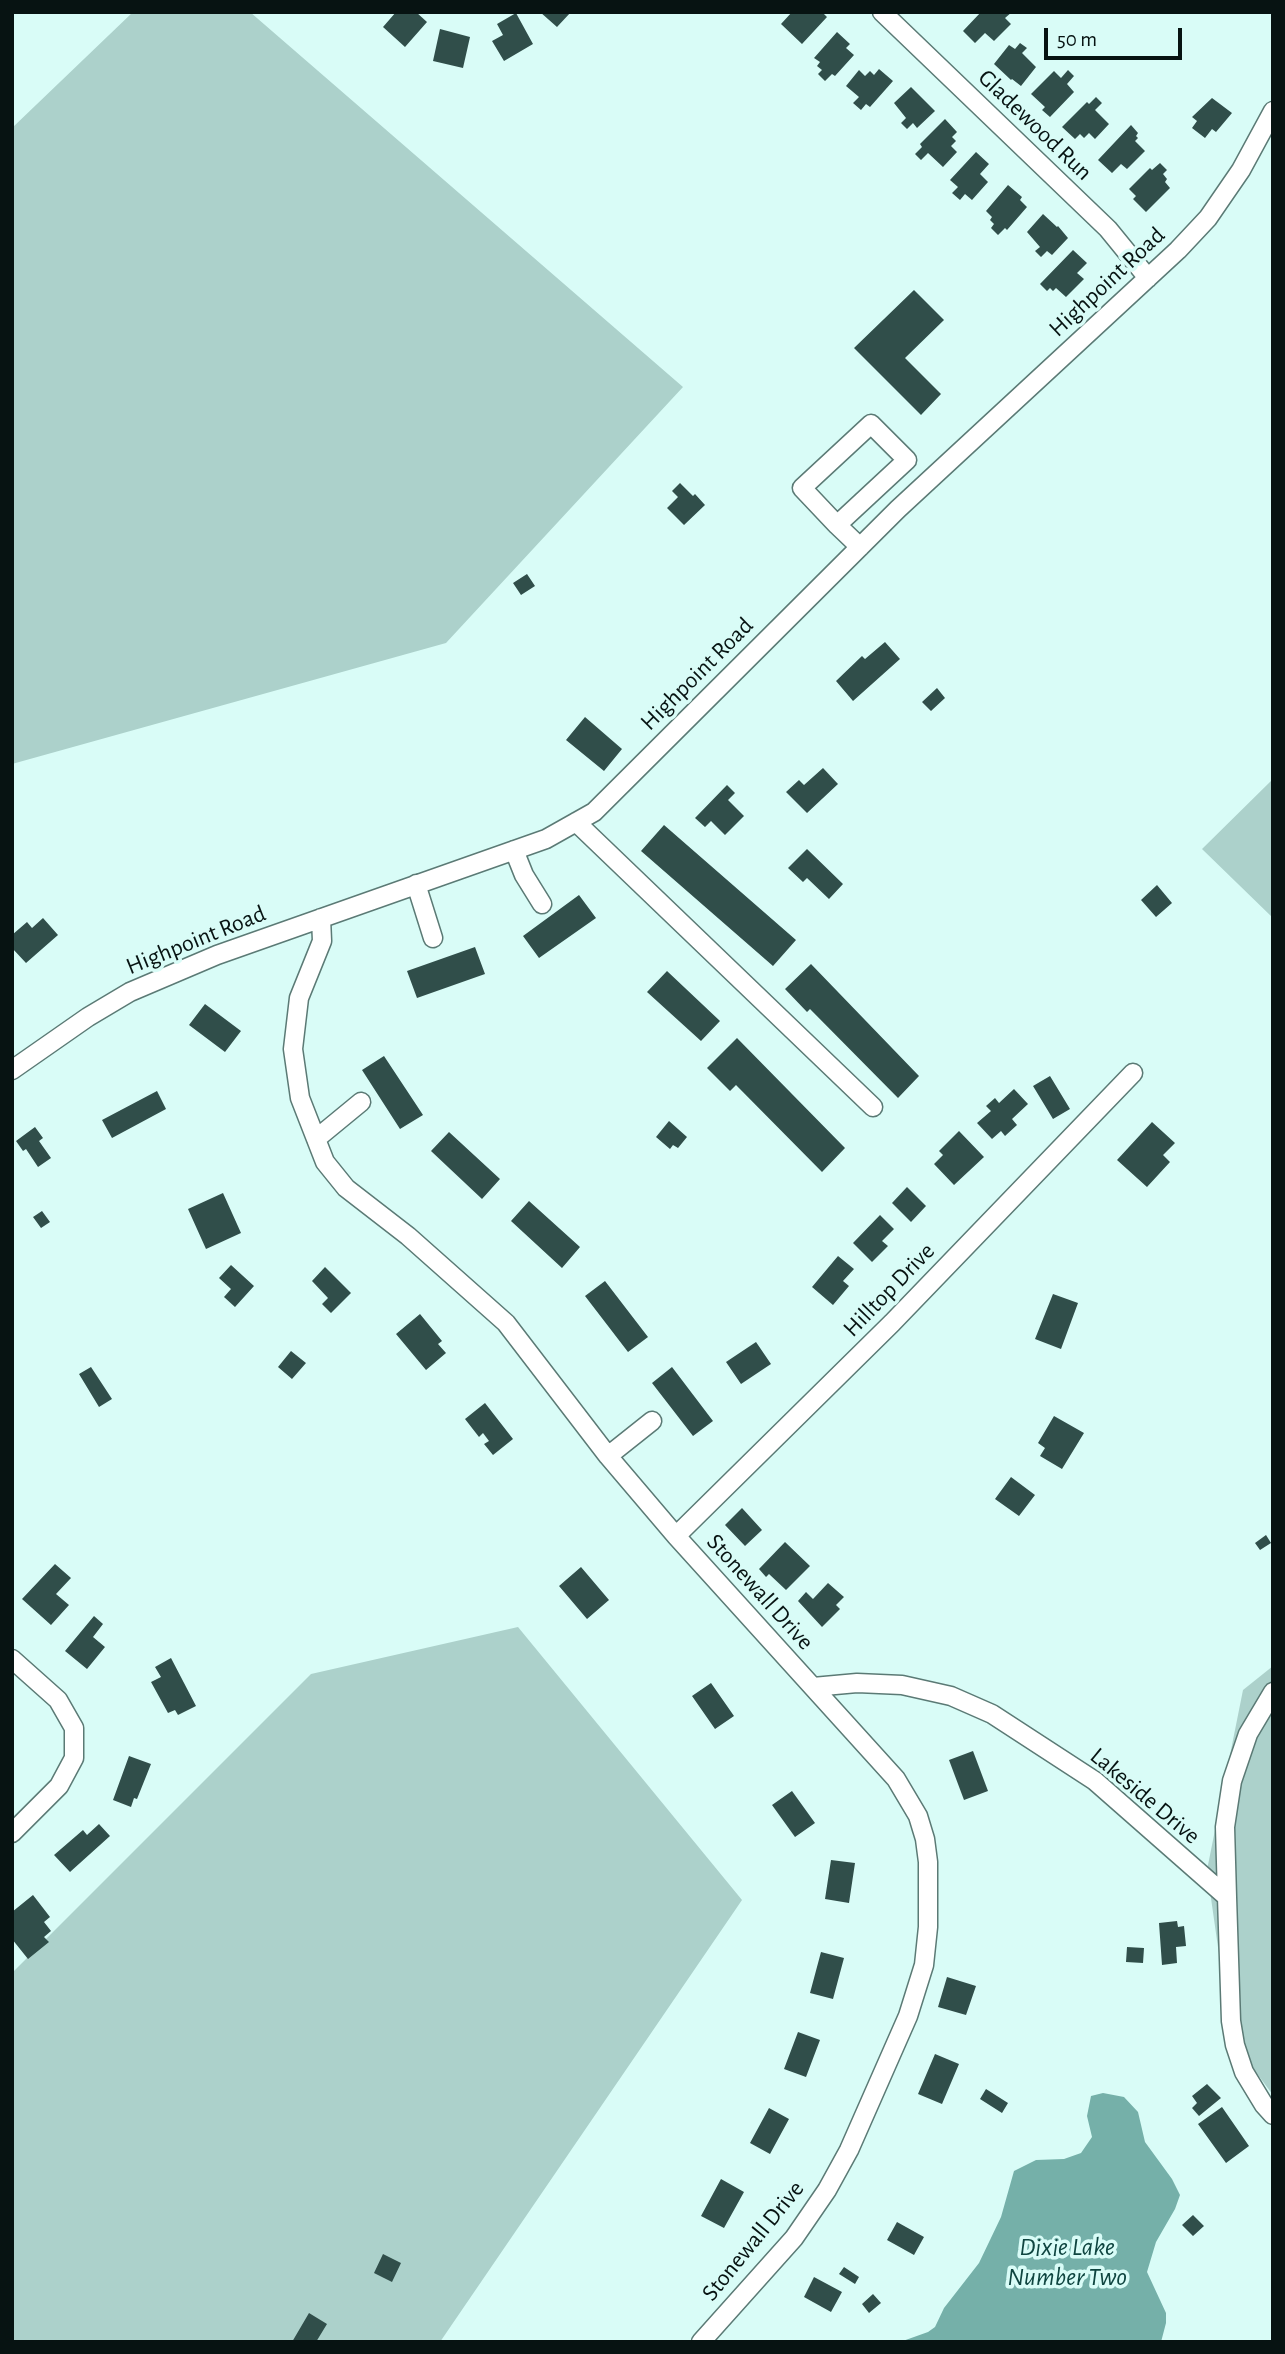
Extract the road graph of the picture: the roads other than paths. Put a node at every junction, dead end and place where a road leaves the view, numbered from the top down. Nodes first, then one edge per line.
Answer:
1 (883, 12) edge
2 (1273, 111) edge
3 (1148, 278) junction
4 (837, 525) junction
5 (860, 547) junction
6 (576, 822) junction
7 (514, 850) junction
8 (416, 884) junction
9 (542, 904) dead end
10 (321, 918) junction
11 (433, 938) dead end
12 (12, 1070) edge
13 (1133, 1073) dead end
14 (360, 1102) dead end
15 (873, 1107) dead end
16 (316, 1139) junction
17 (652, 1422) dead end
18 (608, 1456) junction
19 (676, 1536) junction
20 (12, 1659) edge
21 (813, 1687) junction
22 (1273, 1692) edge
23 (12, 1833) edge
24 (1227, 1897) junction
25 (1273, 2115) edge
26 (701, 2342) edge

1 - 3 street, Gladewood Run
2 - 3 street, Highpoint Road
3 - 5 street, Highpoint Road
4 - 4 street
4 - 5 street
5 - 6 street, Highpoint Road
6 - 7 street, Highpoint Road
6 - 15 street
7 - 8 street, Highpoint Road
7 - 9 street
8 - 10 street, Highpoint Road
8 - 11 street
10 - 12 street, Highpoint Road
10 - 16 street, Stonewall Drive
13 - 19 street, Hilltop Drive
14 - 16 street
16 - 18 street, Stonewall Drive
17 - 18 street
18 - 19 street, Stonewall Drive
19 - 21 street, Stonewall Drive
20 - 23 street
21 - 24 street, Lakeside Drive
21 - 26 street, Stonewall Drive
22 - 24 street
24 - 25 street

